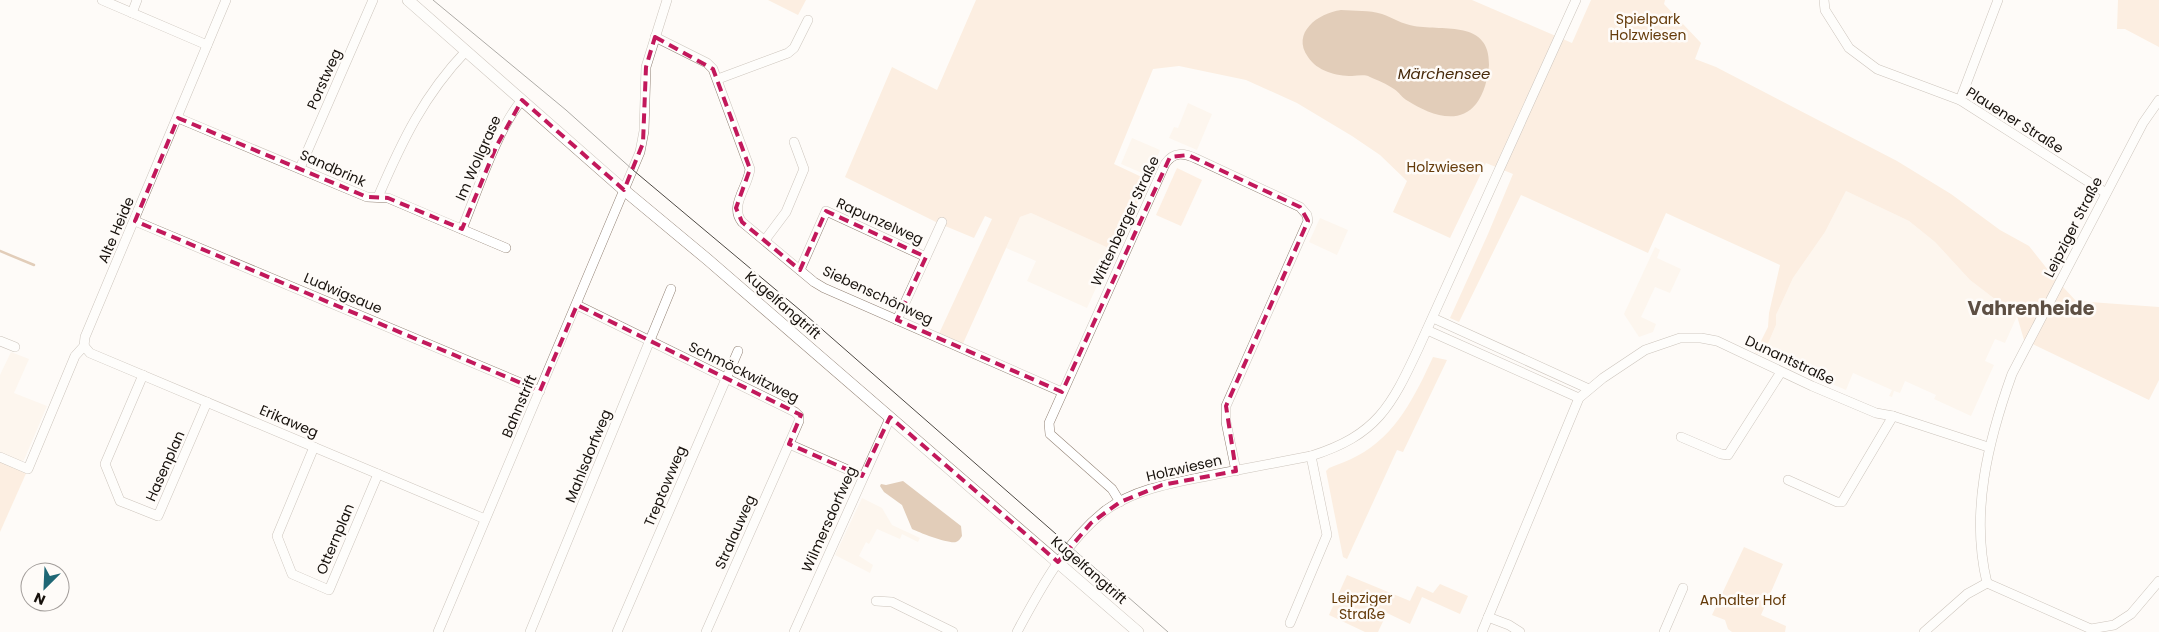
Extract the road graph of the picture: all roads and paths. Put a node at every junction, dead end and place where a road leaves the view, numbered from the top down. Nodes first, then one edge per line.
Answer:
1 (102, 0) edge
2 (137, 0) edge
3 (226, 0) edge
4 (374, 0) edge
5 (408, 0) edge
6 (667, 0) edge
7 (1576, 0) edge
8 (1824, 0) edge
9 (1998, 0) edge
10 (132, 13) junction
11 (808, 20) dead end
12 (655, 37) junction
13 (207, 45) junction
14 (466, 51) junction
15 (718, 79) junction
16 (522, 100) junction
17 (1960, 100) junction
18 (2159, 100) edge
19 (178, 118) junction
20 (794, 142) dead end
21 (300, 168) junction
22 (624, 190) junction
23 (2106, 193) junction
24 (378, 197) junction
25 (135, 221) junction
26 (942, 222) dead end
27 (462, 229) junction
28 (765, 240) junction
29 (506, 248) dead end
30 (926, 257) junction
31 (800, 270) junction
32 (671, 290) dead end
33 (577, 305) junction
34 (1433, 318) junction
35 (897, 320) junction
36 (1428, 330) junction
37 (0, 341) edge
38 (649, 342) junction
39 (84, 346) junction
40 (14, 347) dead end
41 (738, 351) dead end
42 (1781, 372) junction
43 (143, 375) junction
44 (726, 379) junction
45 (1589, 389) junction
46 (540, 391) junction
47 (1062, 392) junction
48 (1579, 398) junction
49 (208, 402) junction
50 (1892, 416) junction
51 (890, 418) junction
52 (1681, 436) dead end
53 (790, 444) junction
54 (314, 447) junction
55 (1988, 447) junction
56 (1310, 456) junction
57 (0, 457) edge
58 (1236, 471) junction
59 (378, 474) junction
60 (862, 476) junction
61 (1788, 480) dead end
62 (1120, 502) junction
63 (485, 519) junction
64 (1058, 562) junction
65 (2159, 581) edge
66 (1987, 584) junction
67 (1682, 588) dead end
68 (876, 601) dead end
69 (1488, 617) junction
70 (1290, 623) dead end
71 (441, 631) edge
72 (530, 632) edge
73 (617, 632) edge
74 (706, 632) edge
75 (794, 632) edge
76 (953, 632) edge
77 (1017, 632) edge
78 (1138, 632) edge
79 (1482, 632) edge
80 (1520, 632) edge
81 (1664, 632) edge
82 (1924, 632) edge

1 - 10 street
2 - 10 street
3 - 13 street, Alte Heide
4 - 21 street, Porstweg
5 - 14 street, Kugelfangtrift
6 - 12 street, Bahnstrift
7 - 34 street, Holzwiesen
8 - 17 street, Plauener Straße
9 - 17 street
10 - 13 street
11 - 15 street
12 - 15 street, Siebenschönweg
12 - 22 street, Bahnstrift
13 - 19 street, Alte Heide
14 - 16 street, Kugelfangtrift
14 - 24 street
15 - 28 street, Siebenschönweg
16 - 22 street, Kugelfangtrift
16 - 27 street, Im Wollgrase
17 - 23 street, Plauener Straße
18 - 23 street, Leipziger Straße
19 - 21 street, Sandbrink
19 - 25 street, Alte Heide
20 - 28 street
21 - 24 street, Sandbrink
22 - 33 street, Bahnstrift
22 - 51 street, Kugelfangtrift
23 - 55 street, Leipziger Straße
24 - 27 street, Sandbrink
25 - 39 street, Alte Heide
25 - 46 street, Ludwigsaue
26 - 30 street, Rapunzelweg
27 - 29 street, Sandbrink
28 - 31 street, Siebenschönweg
30 - 31 street, Rapunzelweg
30 - 35 street, Rapunzelweg
31 - 35 street, Siebenschönweg
32 - 38 street, Mahlsdorfweg
33 - 38 street, Schmöckwitzweg
33 - 46 street, Bahnstrift
34 - 36 street, Holzwiesen
34 - 45 street
35 - 47 street, Siebenschönweg
36 - 48 street
36 - 56 street, Holzwiesen
37 - 40 street
38 - 44 street, Schmöckwitzweg
38 - 72 street, Mahlsdorfweg
39 - 43 street, Erikaweg
39 - 57 street, Alte Heide
41 - 44 street, Treptowweg
42 - 45 street, Dunantstraße
42 - 50 street, Dunantstraße
42 - 52 street
43 - 49 street, Erikaweg
43 - 49 street, Hasenplan
44 - 53 street, Schmöckwitzweg
44 - 73 street, Treptowweg
45 - 48 street, Dunantstraße
46 - 63 street, Bahnstrift
47 - 58 street, Wittenberger Straße
47 - 62 street, Wittenberger Straße
48 - 69 street
49 - 54 street, Erikaweg
50 - 55 street, Dunantstraße
50 - 61 street
51 - 60 street, Wilmersdorfweg
51 - 64 street, Kugelfangtrift
53 - 60 street
53 - 74 street, Stralauweg
54 - 59 street, Erikaweg
54 - 59 street, Otternplan
55 - 66 street, Leipziger Straße
56 - 58 street, Holzwiesen
56 - 70 street
58 - 62 street, Holzwiesen
59 - 63 street, Erikaweg
60 - 75 street, Wilmersdorfweg
62 - 64 street, Holzwiesen
63 - 71 street, Bahnstrift
64 - 77 street, Holzwiesen
64 - 78 street, Kugelfangtrift
65 - 66 street
66 - 82 street
67 - 81 street
68 - 76 street
69 - 79 street
69 - 80 street

